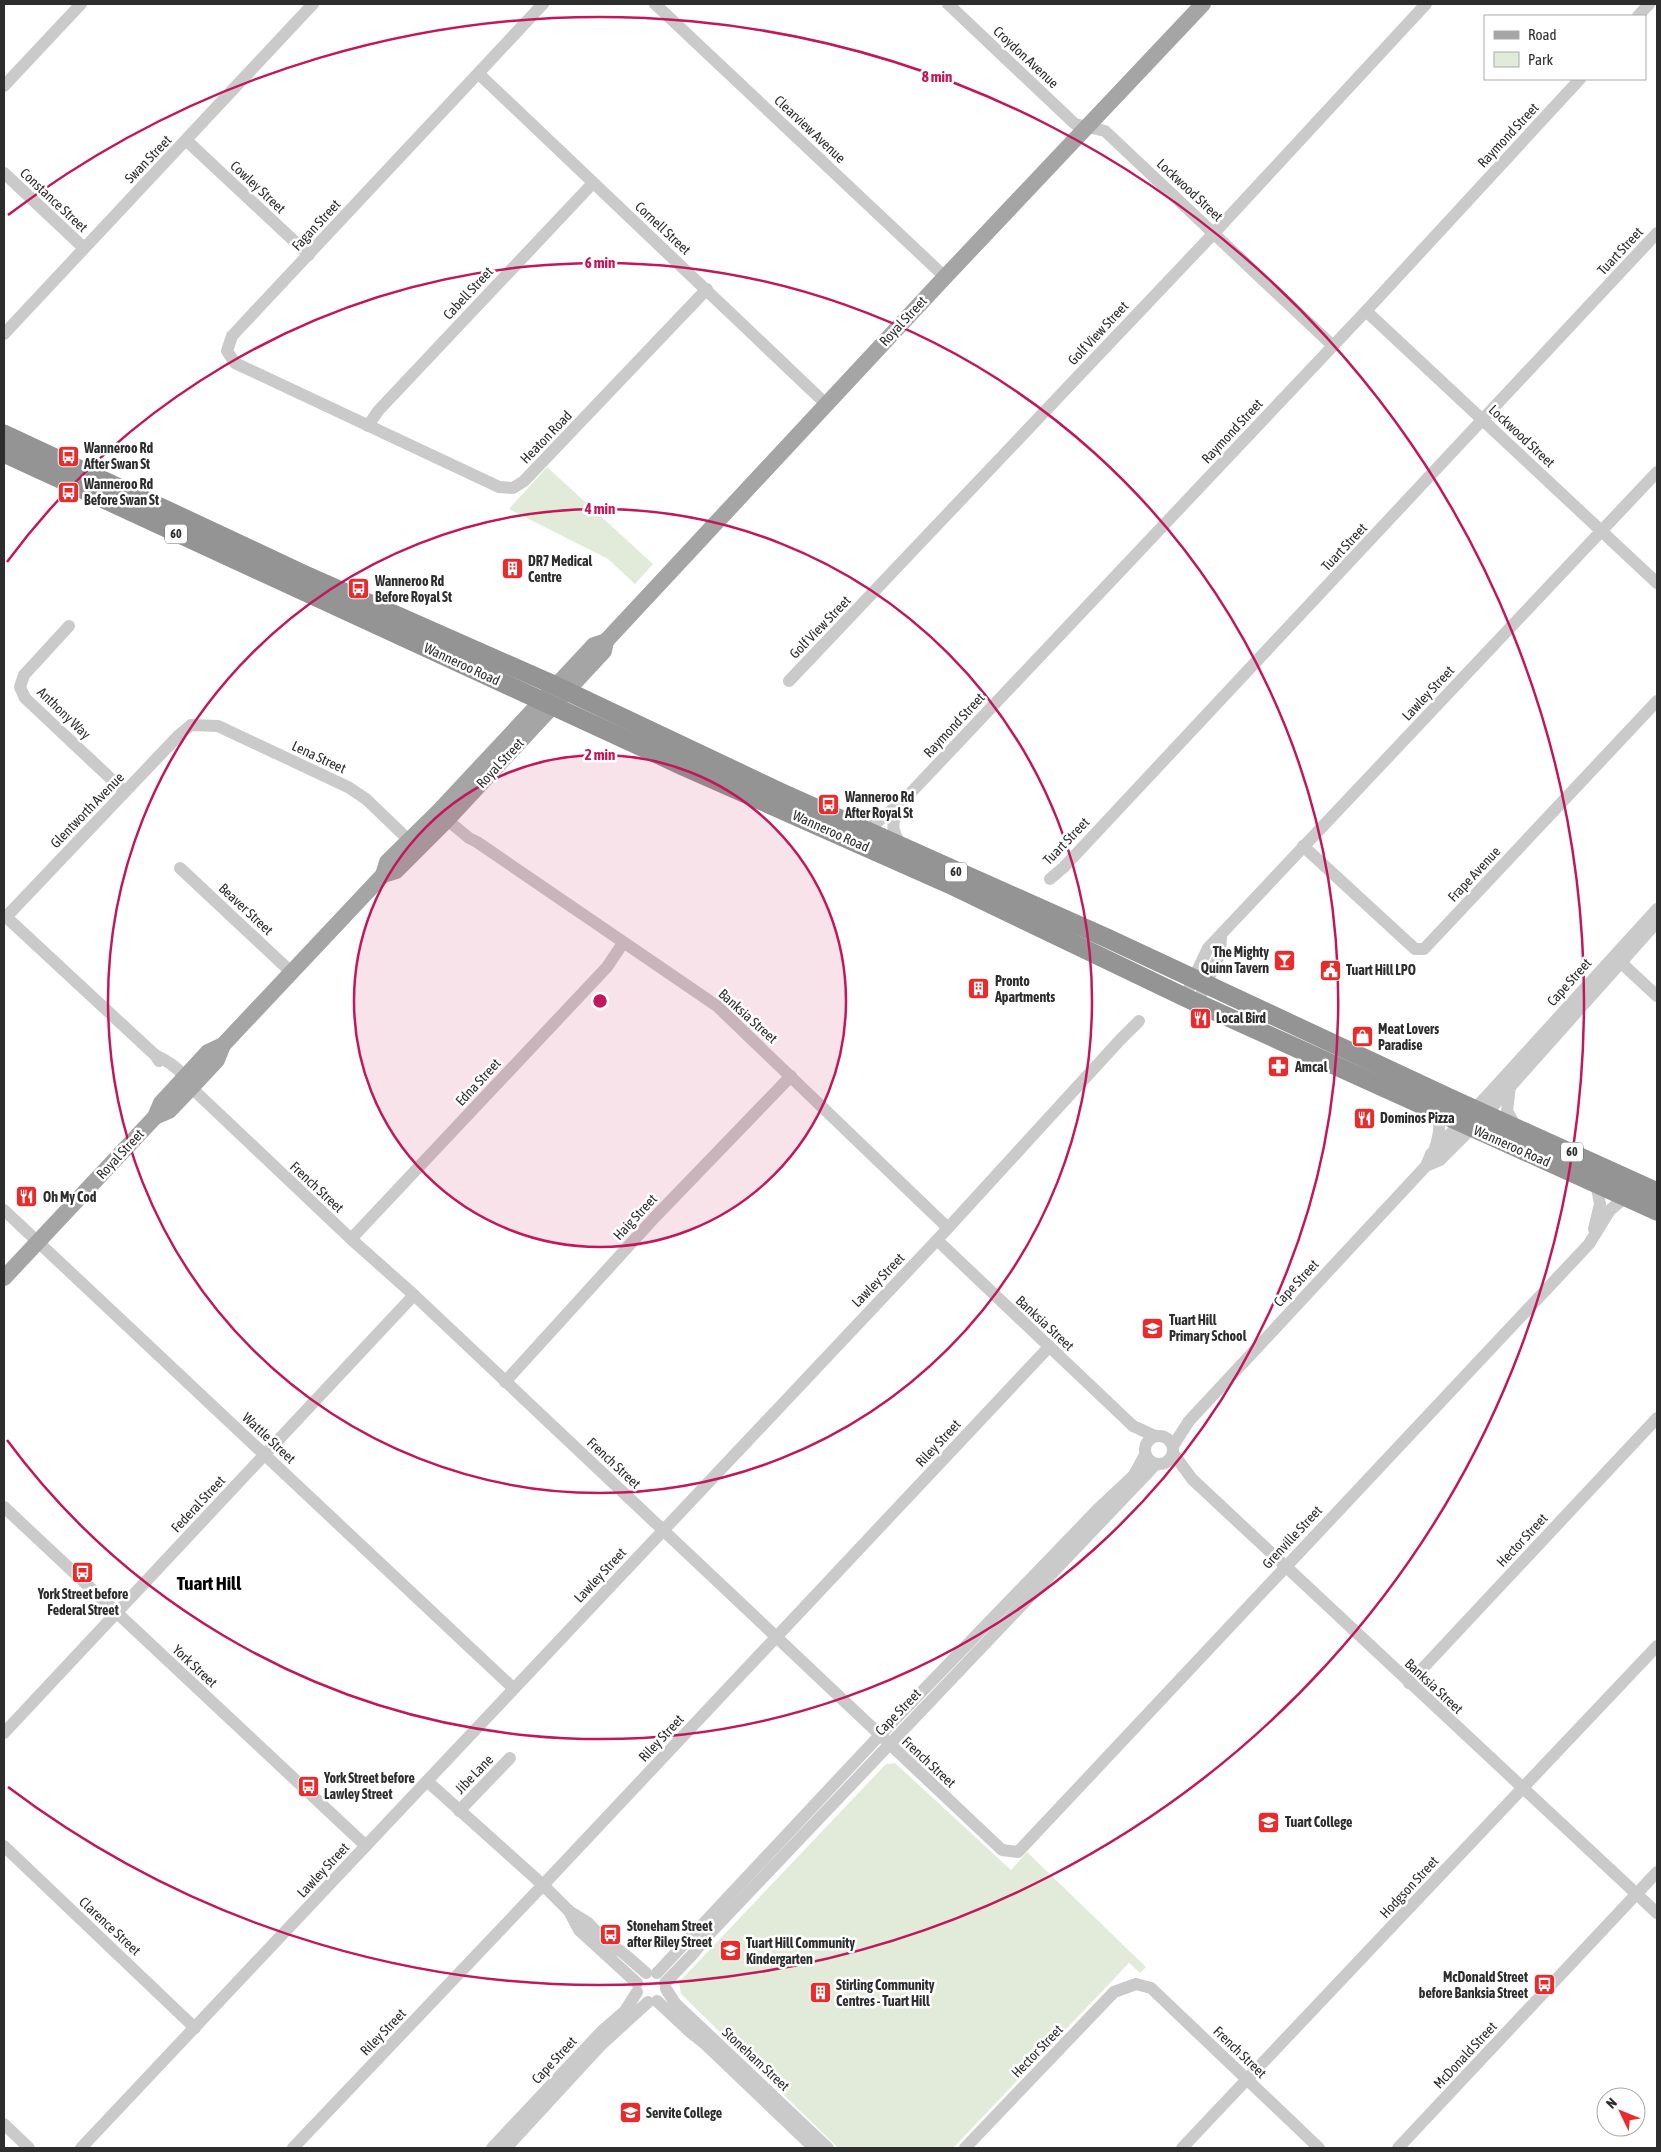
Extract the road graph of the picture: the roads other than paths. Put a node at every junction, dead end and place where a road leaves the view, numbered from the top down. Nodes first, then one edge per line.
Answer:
1 (81, 4) edge
2 (313, 4) edge
3 (543, 4) edge
4 (655, 4) edge
5 (948, 4) edge
6 (1203, 4) edge
7 (1426, 4) edge
8 (1649, 4) edge
9 (1639, 15) edge
10 (479, 74) junction
11 (1579, 80) edge
12 (4, 86) edge
13 (1088, 126) junction
14 (186, 140) junction
15 (4, 173) edge
16 (593, 183) junction
17 (1214, 233) junction
18 (1657, 233) edge
19 (84, 248) junction
20 (308, 255) junction
21 (945, 277) junction
22 (707, 289) junction
23 (1366, 311) junction
24 (4, 334) edge
25 (1332, 345) junction
26 (826, 404) junction
27 (1483, 421) junction
28 (368, 426) junction
29 (4, 434) edge
30 (4, 454) edge
31 (1657, 472) edge
32 (1602, 530) junction
33 (1657, 583) edge
34 (69, 626) dead end
35 (789, 681) dead end
36 (561, 689) junction
37 (1657, 701) edge
38 (546, 703) junction
39 (191, 725) joint
40 (125, 792) junction
41 (903, 801) junction
42 (445, 813) junction
43 (866, 831) junction
44 (413, 844) junction
45 (1303, 846) junction
46 (901, 847) junction
47 (180, 868) dead end
48 (1050, 879) dead end
49 (1657, 909) edge
50 (5, 916) edge
51 (1657, 922) edge
52 (624, 943) junction
53 (1617, 958) junction
54 (291, 972) junction
55 (1200, 981) junction
56 (1230, 995) junction
57 (1657, 996) edge
58 (1191, 1000) junction
59 (1139, 1022) dead end
60 (1328, 1040) junction
61 (1311, 1054) junction
62 (791, 1076) junction
63 (1368, 1081) junction
64 (186, 1083) junction
65 (1510, 1086) junction
66 (1435, 1111) junction
67 (1480, 1111) junction
68 (1466, 1125) junction
69 (1516, 1127) junction
70 (1434, 1151) junction
71 (1426, 1166) junction
72 (1596, 1183) junction
73 (1657, 1192) edge
74 (1626, 1197) junction
75 (4, 1210) edge
76 (1657, 1211) edge
77 (948, 1228) junction
78 (351, 1239) junction
79 (937, 1240) junction
80 (37, 1242) junction
81 (1589, 1244) junction
82 (4, 1278) edge
83 (414, 1295) junction
84 (1049, 1347) junction
85 (505, 1382) junction
86 (1657, 1418) edge
87 (1189, 1421) junction
88 (1134, 1426) junction
89 (1159, 1436) junction
90 (1173, 1450) junction
91 (1145, 1451) junction
92 (265, 1455) junction
93 (1160, 1464) junction
94 (1192, 1479) junction
95 (4, 1507) edge
96 (663, 1529) junction
97 (1285, 1566) junction
98 (117, 1614) junction
99 (776, 1638) junction
100 (1657, 1646) edge
101 (1409, 1683) junction
102 (513, 1688) junction
103 (4, 1734) edge
104 (883, 1740) junction
105 (510, 1758) dead end
106 (427, 1781) junction
107 (1523, 1788) junction
108 (459, 1811) junction
109 (4, 1846) edge
110 (366, 1846) junction
111 (1018, 1852) joint
112 (1657, 1872) edge
113 (543, 1886) junction
114 (1637, 1894) junction
115 (569, 1911) junction
116 (1657, 1912) edge
117 (658, 1980) junction
118 (1136, 1984) joint
119 (637, 1988) junction
120 (652, 2001) junction
121 (196, 2028) junction
122 (1247, 2080) junction
123 (4, 2124) edge
124 (29, 2148) edge
125 (82, 2148) edge
126 (293, 2148) edge
127 (492, 2148) edge
128 (506, 2148) edge
129 (814, 2148) edge
130 (828, 2148) edge
131 (965, 2148) edge
132 (1182, 2148) edge
133 (1319, 2148) edge
134 (1398, 2148) edge

1 - 12 street
2 - 14 street, Swan Street
3 - 10 street, Fagan Street
4 - 21 street, Clearview Avenue
5 - 13 street, Croydon Avenue
6 - 13 main road, Royal Street
7 - 17 street, Golf View Street
8 - 9 street
10 - 16 street, Cornell Street
10 - 20 street, Fagan Street
11 - 23 street, Raymond Street
13 - 17 street, Lockwood Street
13 - 21 main road, Royal Street
14 - 19 street, Swan Street
14 - 20 street, Cowley Street
15 - 19 street, Constance Street
16 - 22 street, Cornell Street
16 - 28 street, Cabell Street
17 - 25 street, Lockwood Street
17 - 35 street, Golf View Street
18 - 27 street, Tuart Street
19 - 24 street, Swan Street
20 - 28 street, Fagan Street
21 - 26 main road, Royal Street
22 - 26 street, Cornell Street
22 - 28 street, Heaton Road
23 - 25 street, Raymond Street
23 - 27 street, Lockwood Street
25 - 41 street, Raymond Street
26 - 36 main road, Royal Street
27 - 32 street, Lockwood Street
27 - 48 street, Tuart Street
29 - 36 highway, Wanneroo Road / 60
30 - 38 highway, Wanneroo Road / 60
31 - 32 street, Lawley Street
32 - 33 street, Lockwood Street
32 - 45 street, Lawley Street
34 - 40 street, Anthony Way
36 - 38 main road, Royal Street
36 - 43 highway, Wanneroo Road / 60
37 - 45 street, Frape Avenue
38 - 42 main road, Royal Street
38 - 58 highway, Wanneroo Road / 60
39 - 40 street, Glentworth Avenue
39 - 44 street, Lena Street
40 - 50 street, Glentworth Avenue
41 - 43 street, Raymond Street
41 - 46 street, Raymond Street
42 - 44 main road, Royal Street
42 - 52 street, Banksia Street
43 - 46 highway, Wanneroo Road / 60
44 - 54 main road, Royal Street
45 - 55 street, Lawley Street
46 - 55 highway, Wanneroo Road / 60
47 - 54 street, Beaver Street
49 - 53 street, Cape Street
50 - 64 street, French Street
51 - 53 street, Cape Street
52 - 62 street, Banksia Street
52 - 78 street, Edna Street
53 - 57 street
53 - 65 street, Cape Street
53 - 67 street, Cape Street
54 - 64 main road, Royal Street
55 - 56 highway, Wanneroo Road / 60
55 - 58 street, Lawley Street
56 - 60 highway, Wanneroo Road / 60
56 - 61 highway
58 - 61 highway, Wanneroo Road / 60
59 - 77 street, Lawley Street
60 - 63 highway
60 - 67 highway, Wanneroo Road / 60
61 - 63 highway, Wanneroo Road / 60
62 - 77 street, Banksia Street
62 - 85 street, Haig Street
63 - 66 highway, Wanneroo Road / 60
64 - 78 street, French Street
64 - 80 main road, Royal Street
65 - 67 street, Cape Street
65 - 69 street
66 - 68 highway, Wanneroo Road / 60
66 - 70 street
67 - 68 street, Cape Street
67 - 69 highway, Wanneroo Road / 60
68 - 70 street, Cape Street
68 - 71 street, Cape Street
68 - 72 highway, Wanneroo Road / 60
69 - 73 highway, Wanneroo Road / 60
70 - 71 street, Cape Street
71 - 87 street, Cape Street
72 - 74 highway, Wanneroo Road / 60
72 - 81 street, Grenville Street
74 - 76 highway, Wanneroo Road / 60
74 - 81 street, Grenville Street
75 - 80 street, Wattle Street
77 - 79 street, Lawley Street
78 - 83 street, French Street
79 - 84 street, Banksia Street
79 - 96 street, Lawley Street
80 - 82 main road, Royal Street
80 - 92 street, Wattle Street
81 - 97 street, Grenville Street
83 - 85 street, French Street
83 - 92 street, Federal Street
84 - 88 street, Banksia Street
84 - 99 street, Riley Street
85 - 96 street, French Street
86 - 101 street, Hector Street
87 - 89 street, Cape Street
87 - 90 street, Cape Street
88 - 89 street, Banksia Street
88 - 91 street, Banksia Street
89 - 90 street
89 - 91 street, Cape Street
90 - 93 street, Cape Street
90 - 94 street, Banksia Street
91 - 93 street
91 - 104 street, Cape Street
92 - 98 street, Federal Street
92 - 102 street, Wattle Street
93 - 94 street, Banksia Street
93 - 104 street, Cape Street
94 - 97 street, Banksia Street
95 - 98 street, York Street
96 - 99 street, French Street
96 - 102 street, Lawley Street
97 - 101 street, Banksia Street
97 - 111 street, Grenville Street
98 - 103 street, Federal Street
98 - 110 street, York Street
99 - 104 street, French Street
99 - 113 street, Riley Street
100 - 107 street, Hodgson Street
101 - 107 street, Banksia Street
102 - 106 street, Lawley Street
104 - 111 street, French Street
104 - 117 street, Cape Street
105 - 108 street, Jibe Lane
106 - 108 street, Stoneham Street
106 - 110 street, Lawley Street
107 - 114 street, Banksia Street
107 - 122 street, Hodgson Street
108 - 113 street, Stoneham Street
109 - 121 street, Clarence Street
110 - 121 street, Lawley Street
112 - 114 street, McDonald Street
113 - 115 street, Stoneham Street
113 - 126 street, Riley Street
114 - 116 street, Banksia Street
114 - 134 street, McDonald Street
115 - 117 street, Stoneham Street
115 - 119 street, Stoneham Street
117 - 119 street, Cape Street
117 - 120 street, Cape Street
117 - 130 street, Stoneham Street
118 - 122 street, French Street
118 - 131 street, Hector Street
119 - 120 street
119 - 127 street, Cape Street
120 - 128 street, Cape Street
120 - 129 street, Stoneham Street
121 - 125 street, Lawley Street
122 - 132 street, Hodgson Street
122 - 133 street, French Street
123 - 124 street

